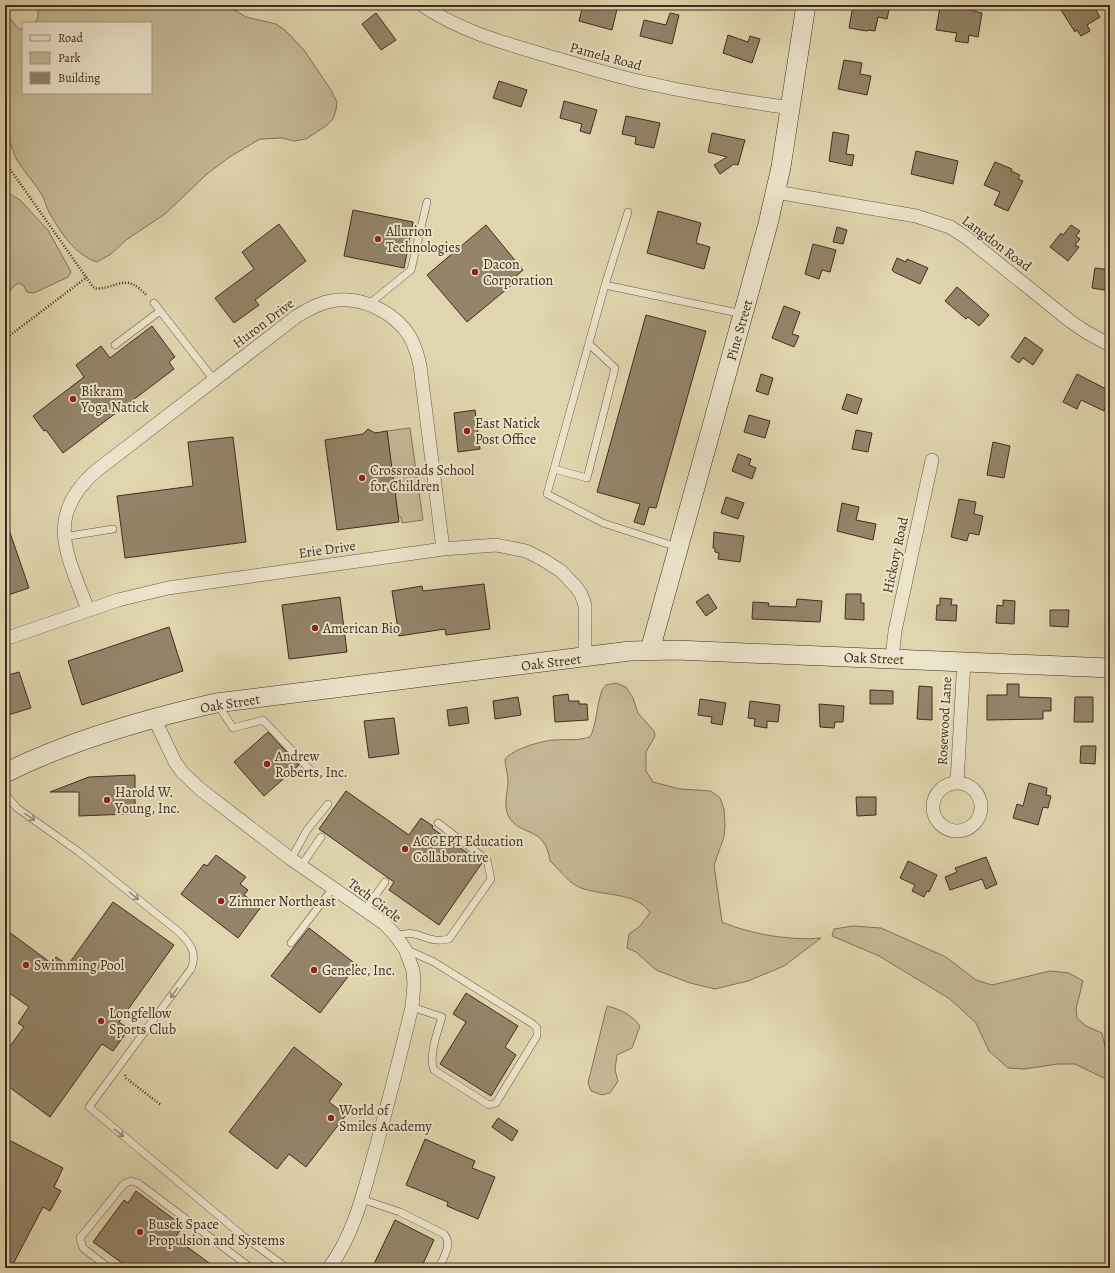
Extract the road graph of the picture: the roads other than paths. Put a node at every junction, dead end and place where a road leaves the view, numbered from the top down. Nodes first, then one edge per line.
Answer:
1 (422, 5) edge
2 (806, 5) edge
3 (790, 108) junction
4 (776, 192) junction
5 (427, 202) dead end
6 (628, 212) dead end
7 (605, 285) junction
8 (154, 303) road end
9 (368, 304) junction
10 (160, 311) junction
11 (743, 314) junction
12 (589, 344) junction
13 (115, 345) dead end
14 (1110, 345) edge
15 (214, 380) junction
16 (932, 460) dead end
17 (554, 468) junction
18 (113, 529) dead end
19 (63, 537) junction
20 (678, 547) junction
21 (444, 549) junction
22 (88, 610) junction
23 (5, 639) edge
24 (650, 650) junction
25 (585, 658) junction
26 (892, 658) junction
27 (964, 661) junction
28 (1110, 668) edge
29 (216, 703) junction
30 (154, 718) junction
31 (8, 774) edge
32 (315, 775) dead end
33 (957, 782) dead end
34 (5, 789) edge
35 (5, 802) edge
36 (328, 804) dead end
37 (17, 808) junction
38 (438, 824) dead end
39 (322, 837) dead end
40 (296, 863) junction
41 (385, 882) dead end
42 (332, 888) junction
43 (365, 910) junction
44 (396, 936) junction
45 (291, 943) dead end
46 (405, 949) junction
47 (412, 1007) junction
48 (361, 1199) junction
49 (109, 1268) edge
50 (251, 1268) edge
51 (288, 1268) edge
52 (329, 1268) edge
53 (438, 1268) edge

1 - 3 street, Pamela Road
2 - 3 main road, Pine Street
3 - 4 main road, Pine Street
4 - 11 main road, Pine Street
4 - 14 street, Langdon Road
5 - 9 lane
6 - 7 lane
7 - 11 lane
7 - 12 lane
8 - 10 lane
9 - 15 street, Huron Drive
9 - 21 street, Huron Drive
10 - 13 lane
10 - 15 lane
11 - 20 main road, Pine Street
12 - 17 lane
12 - 17 lane
15 - 19 street, Huron Drive
16 - 26 street, Hickory Road
17 - 20 lane
18 - 19 lane
19 - 22 street, Huron Drive
20 - 24 main road, Pine Street
21 - 22 street, Erie Drive
21 - 25 street, Erie Drive
22 - 23 street, Erie Drive
24 - 25 main road, Oak Street
24 - 26 main road, Oak Street
25 - 29 main road, Oak Street
26 - 27 main road, Oak Street
27 - 28 main road, Oak Street
27 - 33 street, Rosewood Lane
29 - 30 main road, Oak Street
29 - 32 lane
30 - 31 main road, Oak Street
30 - 40 street, Tech Circle
34 - 37 lane
35 - 37 lane
36 - 40 lane
37 -> 51 lane
38 - 44 lane
39 - 40 lane
40 - 42 street, Tech Circle
41 - 43 lane
42 - 43 street, Tech Circle
42 - 45 lane
43 - 44 street, Tech Circle
44 - 46 street, Tech Circle
46 - 47 street, Tech Circle
46 - 47 lane
47 - 48 street, Tech Circle
48 - 52 street, Tech Circle
48 - 53 lane
49 - 50 lane

